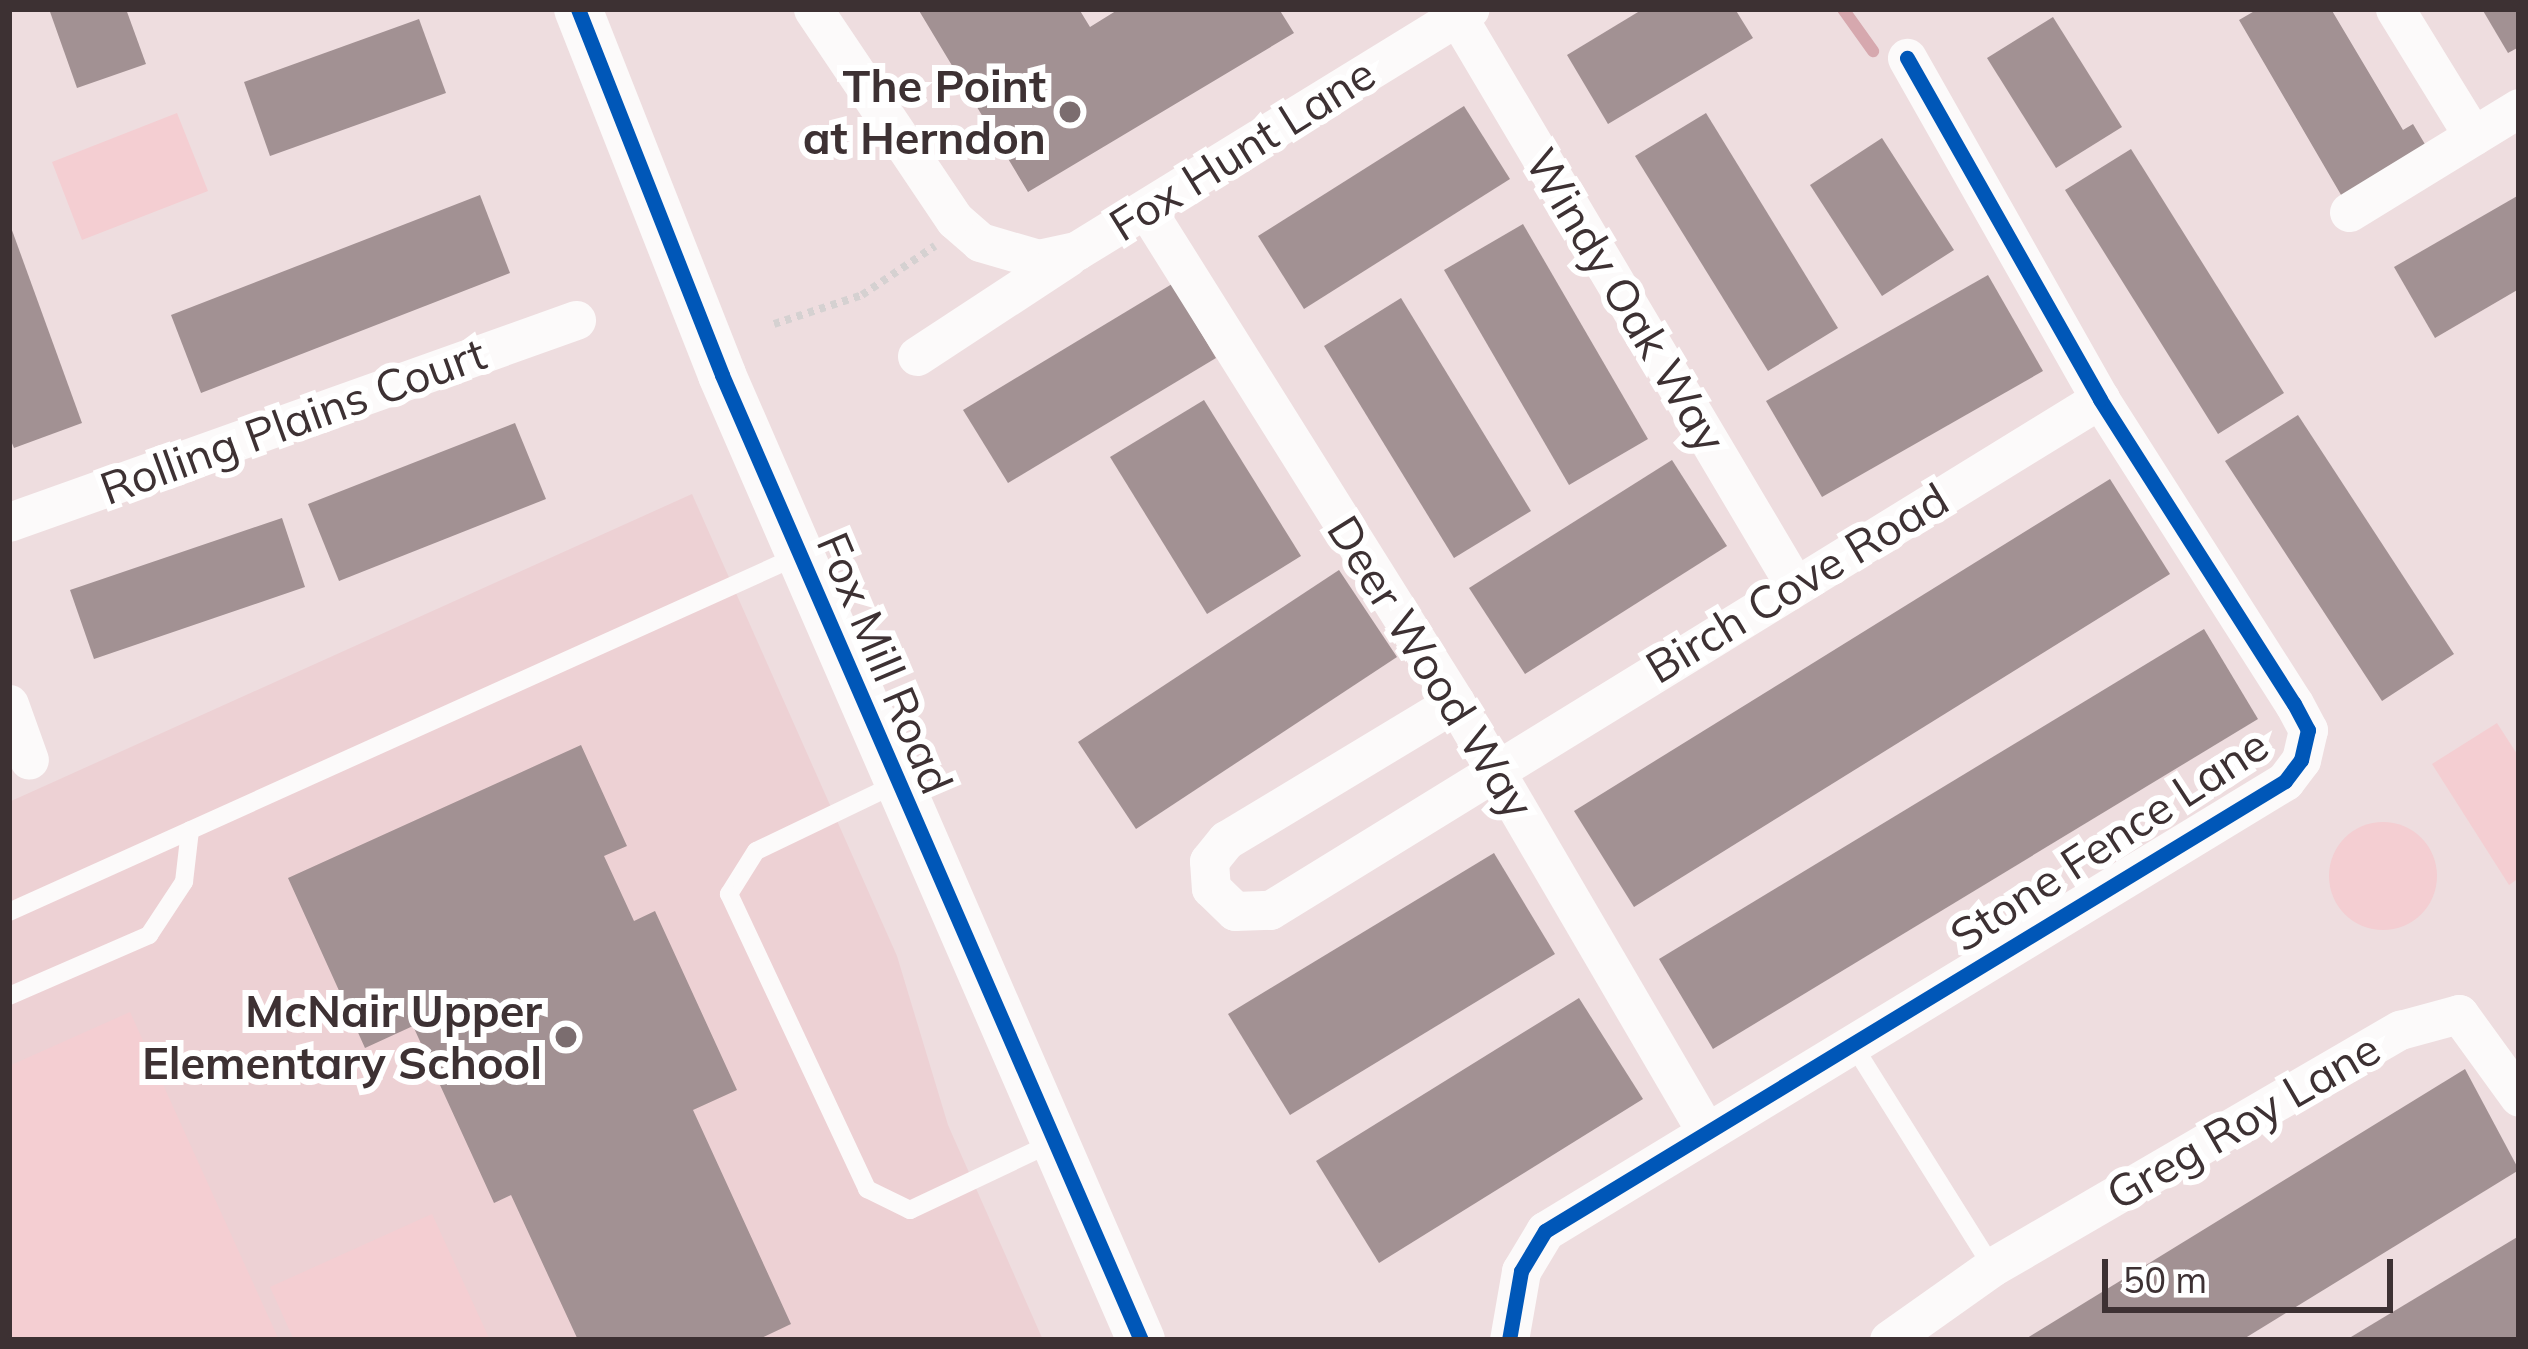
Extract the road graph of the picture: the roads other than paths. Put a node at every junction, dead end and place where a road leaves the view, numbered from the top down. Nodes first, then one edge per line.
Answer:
1 (578, 9) edge
2 (813, 9) edge
3 (2396, 9) edge
4 (1463, 12) edge
5 (1907, 58) dead end
6 (2519, 108) edge
7 (2473, 136) junction
8 (1146, 209) junction
9 (2349, 212) dead end
10 (1076, 251) junction
11 (576, 320) dead end
12 (916, 356) dead end
13 (2100, 399) junction
14 (9, 522) edge
15 (800, 555) junction
16 (1794, 584) junction
17 (1456, 702) junction
18 (9, 704) edge
19 (29, 760) dead end
20 (1495, 768) junction
21 (898, 783) junction
22 (190, 830) junction
23 (9, 912) edge
24 (9, 996) edge
25 (1853, 1045) junction
26 (2519, 1097) edge
27 (1706, 1132) junction
28 (1052, 1143) junction
29 (1992, 1267) junction
30 (1142, 1340) edge
31 (1509, 1340) edge
32 (1889, 1340) edge

1 - 15 street, Fox Mill Road
2 - 10 street, Fox Hunt Lane
3 - 7 street
4 - 8 street, Fox Hunt Lane
4 - 16 street, Windy Oak Way
5 - 13 street, Stone Fence Lane
6 - 7 street
7 - 9 street
8 - 10 street, Fox Hunt Lane
8 - 17 street, Deer Wood Way
10 - 12 street, Fox Hunt Lane
11 - 14 street, Rolling Plains Court
13 - 16 street, Birch Cove Road
13 - 25 street, Stone Fence Lane
15 - 21 street, Fox Mill Road
15 - 22 lane
16 - 20 street, Birch Cove Road
17 - 20 street, Deer Wood Way
17 - 20 street, Birch Cove Road
18 - 19 street
20 - 27 street, Deer Wood Way
21 - 28 street, Fox Mill Road
21 - 28 lane
22 - 23 lane
22 - 24 lane
25 - 27 street, Stone Fence Lane
25 - 29 lane
26 - 29 street, Greg Roy Lane
27 - 31 street, Stone Fence Lane
28 - 30 street, Fox Mill Road
29 - 32 street, Greg Roy Lane

